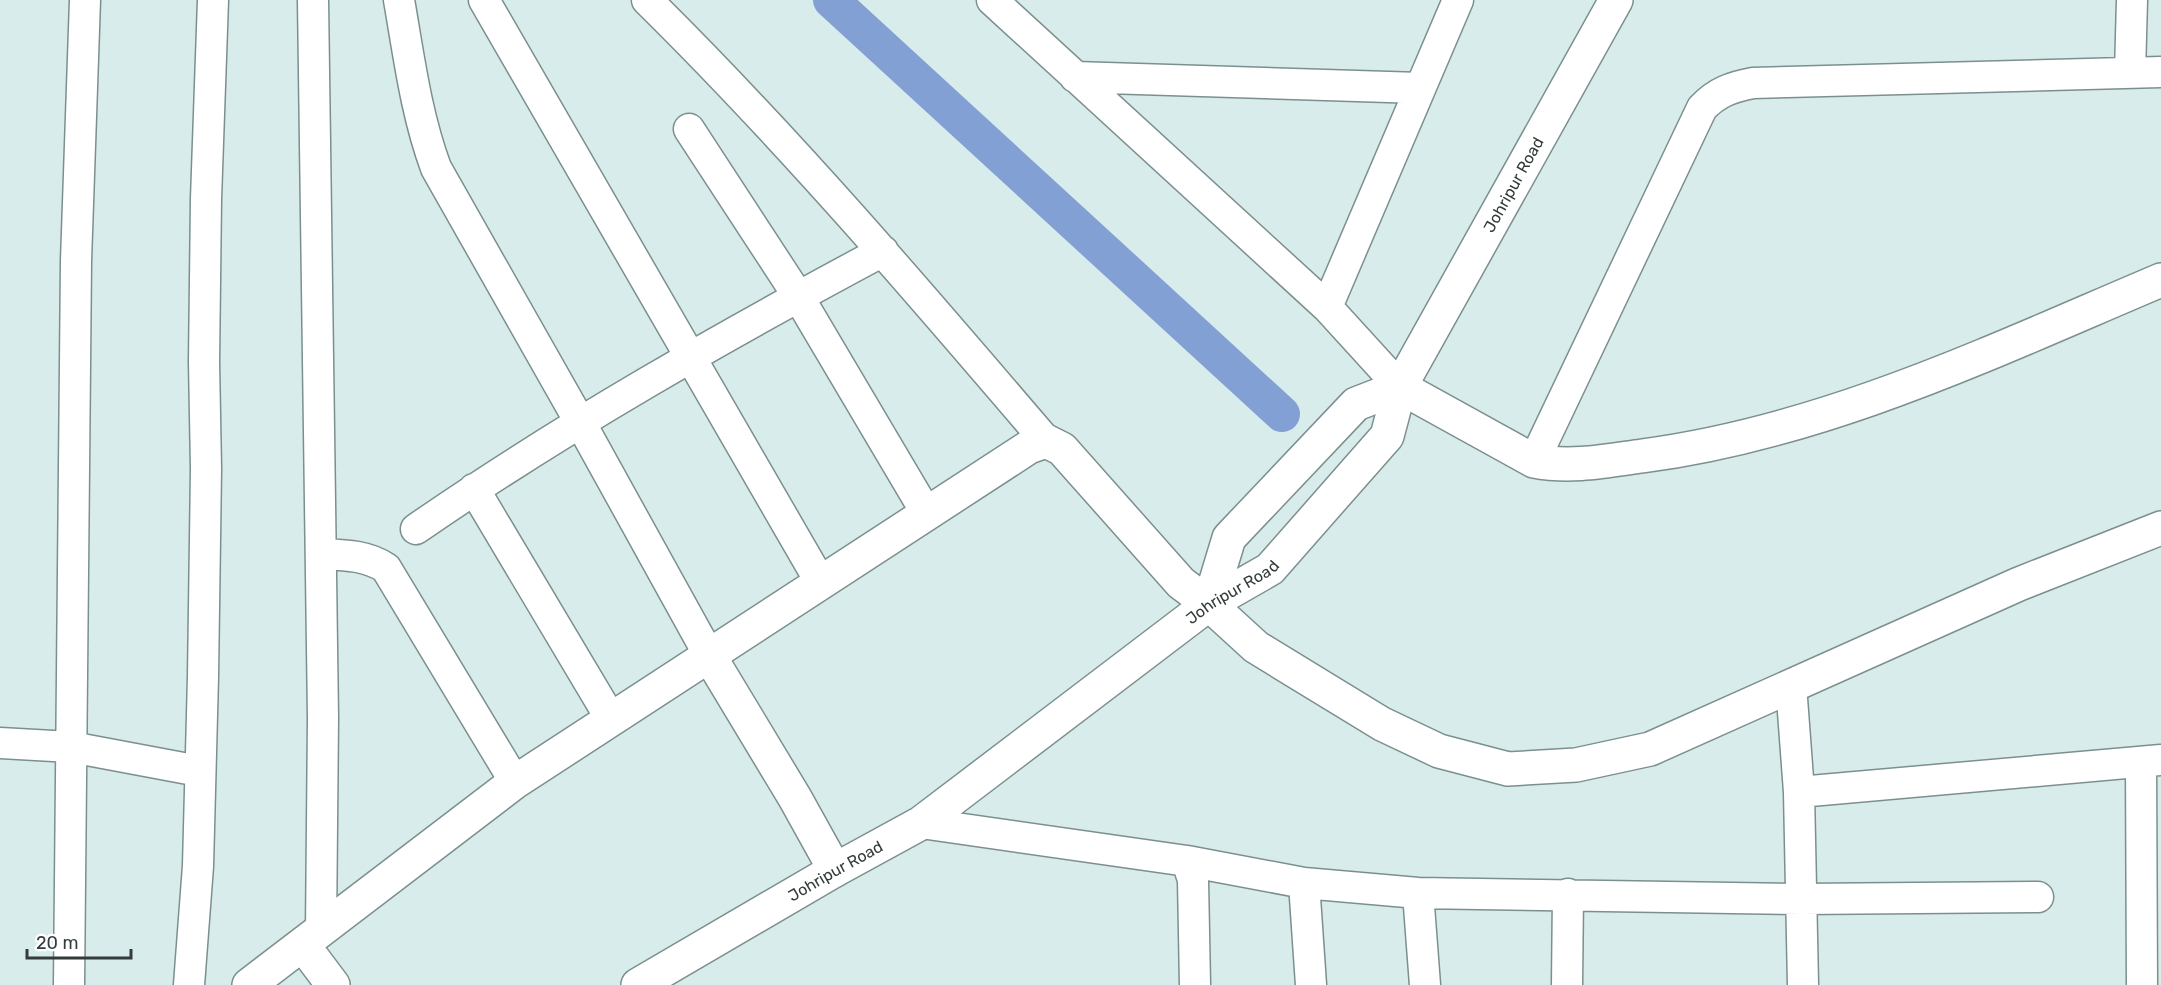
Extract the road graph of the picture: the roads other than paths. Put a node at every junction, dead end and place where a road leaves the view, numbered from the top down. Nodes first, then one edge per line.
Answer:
1 (85, 0) edge
2 (213, 0) edge
3 (313, 0) edge
4 (399, 0) edge
5 (462, 0) edge
6 (484, 0) edge
7 (647, 0) edge
8 (992, 0) edge
9 (1458, 0) edge
10 (1616, 0) edge
11 (2132, 0) edge
12 (2161, 72) edge
13 (2130, 73) junction
14 (1075, 77) junction
15 (1420, 88) junction
16 (689, 129) dead end
17 (883, 251) junction
18 (2161, 280) edge
19 (798, 296) junction
20 (1327, 307) junction
21 (692, 358) junction
22 (1400, 387) junction
23 (580, 422) junction
24 (1046, 441) junction
25 (1534, 461) junction
26 (474, 489) junction
27 (927, 514) junction
28 (2161, 528) edge
29 (416, 529) dead end
30 (321, 554) junction
31 (821, 583) junction
32 (1209, 604) junction
33 (710, 657) junction
34 (1791, 685) junction
35 (611, 718) junction
36 (0, 743) edge
37 (71, 747) junction
38 (2151, 761) edge
39 (199, 771) junction
40 (515, 782) junction
41 (1799, 792) junction
42 (921, 823) junction
43 (1187, 861) junction
44 (835, 870) junction
45 (1304, 883) junction
46 (1418, 893) junction
47 (1568, 894) junction
48 (2038, 897) dead end
49 (1801, 899) junction
50 (312, 938) junction
51 (328, 979) edge
52 (69, 985) edge
53 (189, 985) edge
54 (249, 985) edge
55 (638, 985) edge
56 (1195, 985) edge
57 (1311, 985) edge
58 (1425, 985) edge
59 (1566, 985) edge
60 (1803, 985) edge
61 (2142, 985) edge

1 - 37 street
2 - 39 street
3 - 30 street
4 - 23 street
5 - 6 street
6 - 21 street
7 - 17 street
8 - 14 street
9 - 15 street
10 - 22 street, Johripur Road
11 - 13 street
12 - 13 street
13 - 25 street
14 - 15 street
14 - 20 street
15 - 20 street
16 - 19 street
17 - 19 street
17 - 24 street
18 - 25 street
19 - 21 street
19 - 27 street
20 - 22 street
21 - 23 street
21 - 31 street
22 - 25 street
22 - 32 street, Johripur Road
22 - 32 street
23 - 26 street
23 - 33 street
24 - 27 street
24 - 32 street
26 - 29 street
26 - 35 street
27 - 31 street
28 - 34 street
30 - 40 street
30 - 50 street
31 - 33 street
32 - 34 street
32 - 42 street, Johripur Road
33 - 35 street
33 - 44 street
34 - 41 street
35 - 40 street
36 - 37 street
37 - 39 street
37 - 52 street
38 - 41 street
38 - 61 street
39 - 53 street
40 - 50 street
41 - 49 street
42 - 43 street
42 - 44 street, Johripur Road
43 - 45 street
43 - 56 street
44 - 55 street, Johripur Road
45 - 46 street
45 - 57 street
46 - 47 street
46 - 58 street
47 - 49 street
47 - 59 street
48 - 49 street
49 - 60 street
50 - 51 street
50 - 54 street

